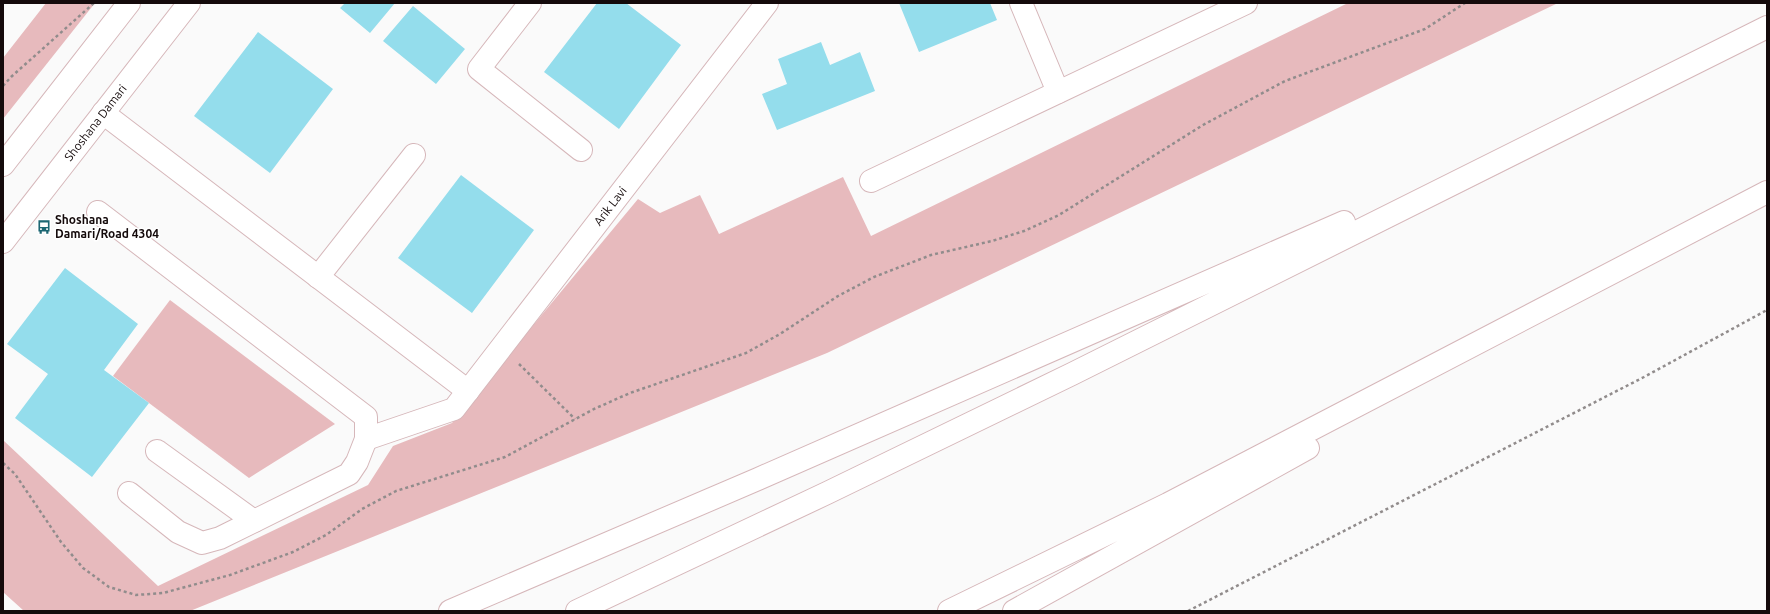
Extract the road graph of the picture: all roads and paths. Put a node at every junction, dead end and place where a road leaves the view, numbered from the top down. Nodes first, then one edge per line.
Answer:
1 (94, 3) edge
2 (129, 3) edge
3 (189, 3) edge
4 (530, 3) edge
5 (767, 3) edge
6 (1021, 3) edge
7 (1246, 3) edge
8 (1465, 3) edge
9 (1767, 27) edge
10 (3, 86) edge
11 (1058, 92) junction
12 (1598, 111) junction
13 (103, 113) junction
14 (580, 150) dead end
15 (414, 155) dead end
16 (3, 165) edge
17 (871, 181) dead end
18 (1767, 193) edge
19 (98, 212) dead end
20 (3, 242) edge
21 (318, 277) junction
22 (1767, 310) edge
23 (502, 347) junction
24 (468, 391) junction
25 (575, 419) junction
26 (366, 439) junction
27 (157, 451) dead end
28 (3, 463) edge
29 (129, 492) dead end
30 (254, 521) junction
31 (450, 611) edge
32 (577, 611) edge
33 (949, 611) edge
34 (1014, 611) edge
35 (1188, 611) edge

1 - 10 path
2 - 16 main road
3 - 13 main road, Shoshana Damari
4 - 14 main road
5 - 23 main road, Arik Lavi
6 - 11 main road
7 - 11 main road
8 - 25 path
9 - 12 main road
11 - 17 main road
12 - 31 main road
12 - 32 main road
13 - 20 main road, Shoshana Damari
13 - 21 main road
15 - 21 main road
18 - 33 main road
18 - 34 main road
19 - 26 main road
21 - 24 main road
22 - 35 path
23 - 24 main road, Arik Lavi
23 - 25 path
24 - 26 main road, Arik Lavi
25 - 28 path
26 - 30 main road
27 - 30 main road
29 - 30 main road

